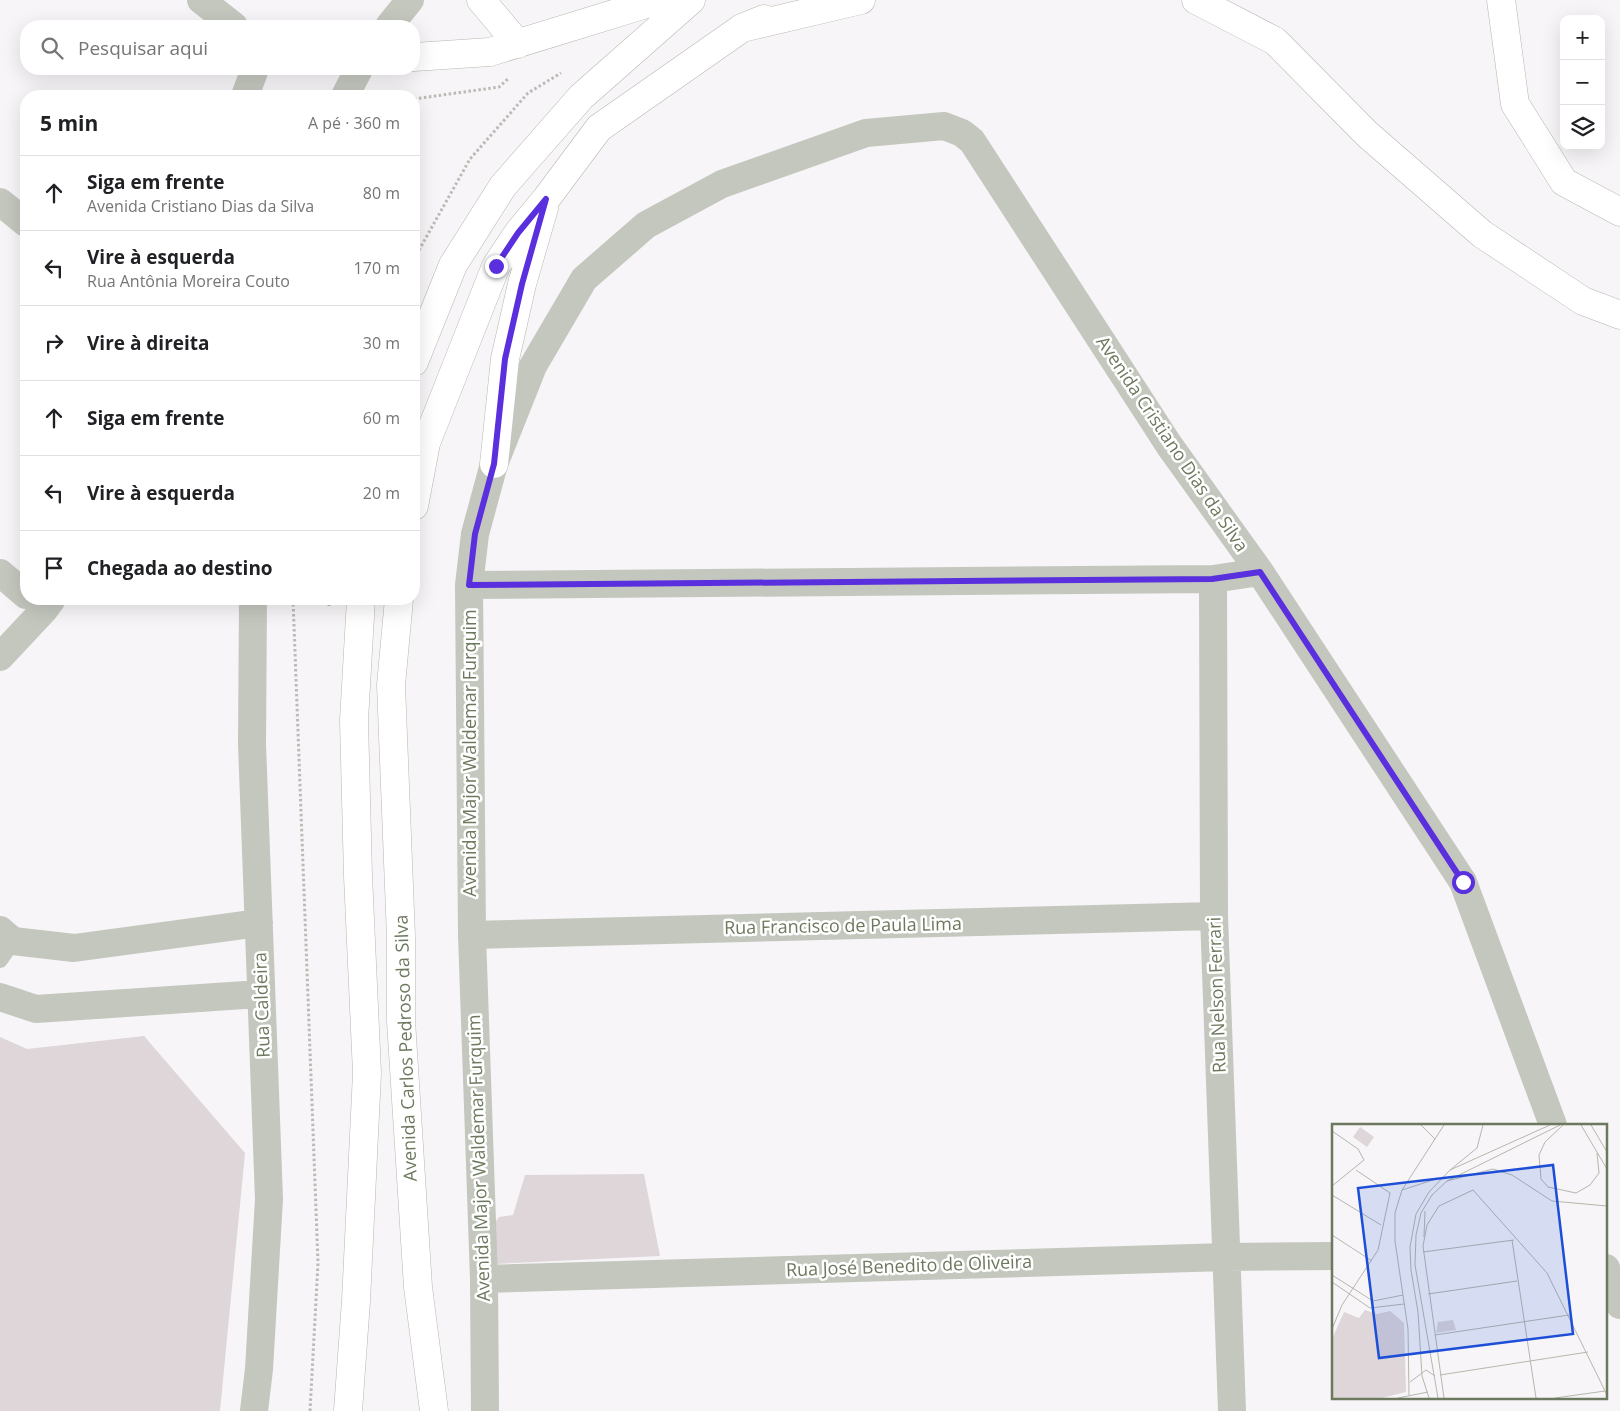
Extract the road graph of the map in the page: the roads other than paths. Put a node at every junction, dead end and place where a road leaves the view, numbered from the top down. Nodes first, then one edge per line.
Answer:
1 (201, 0) edge
2 (410, 0) edge
3 (481, 0) edge
4 (659, 0) edge
5 (691, 0) edge
6 (814, 0) edge
7 (861, 0) edge
8 (1196, 0) edge
9 (1501, 0) edge
10 (226, 20) edge
11 (394, 20) edge
12 (742, 28) junction
13 (518, 44) junction
14 (420, 57) edge
15 (253, 75) edge
16 (356, 75) edge
17 (247, 90) edge
18 (348, 90) edge
19 (944, 126) joint
20 (546, 199) junction
21 (0, 202) edge
22 (1620, 212) edge
23 (20, 218) edge
24 (1620, 315) edge
25 (420, 347) edge
26 (494, 464) junction
27 (420, 474) edge
28 (1260, 572) junction
29 (0, 573) edge
30 (1212, 579) junction
31 (469, 585) junction
32 (20, 587) edge
33 (35, 605) edge
34 (253, 605) edge
35 (361, 605) edge
36 (398, 605) edge
37 (0, 657) edge
38 (1214, 916) junction
39 (259, 923) junction
40 (472, 935) junction
41 (4, 943) edge
42 (261, 994) junction
43 (0, 997) edge
44 (1553, 1124) edge
45 (1332, 1256) edge
46 (1226, 1257) junction
47 (1608, 1273) edge
48 (484, 1280) junction
49 (1620, 1305) edge
50 (254, 1411) edge
51 (348, 1411) edge
52 (434, 1411) edge
53 (486, 1411) edge
54 (1232, 1411) edge

1 - 10 street
2 - 11 street
3 - 13 main road
4 - 13 main road
5 - 25 main road
6 - 12 main road
7 - 12 main road
8 - 24 main road
9 - 22 main road
12 - 20 main road
13 - 14 main road
15 - 17 street
16 - 18 street
19 - 26 street, Avenida Major Waldemar Furquim
19 - 28 street, Avenida Cristiano Dias da Silva
20 - 26 main road
20 - 27 main road
21 - 23 street
26 - 31 street, Avenida Major Waldemar Furquim
28 - 30 street
28 - 44 street, Avenida Cristiano Dias da Silva
29 - 32 street
30 - 31 street
30 - 38 street, Rua Nelson Ferrari
31 - 40 street, Avenida Major Waldemar Furquim
33 - 37 street
34 - 39 street, Rua Caldeira
35 - 51 main road
36 - 52 main road, Avenida Carlos Pedroso da Silva
38 - 40 street, Rua Francisco de Paula Lima
38 - 46 street, Rua Nelson Ferrari
39 - 41 street
39 - 42 street, Rua Caldeira
40 - 48 street, Avenida Major Waldemar Furquim
42 - 43 street
42 - 50 street, Rua Caldeira
45 - 46 street, Rua José Benedito de Oliveira
46 - 48 street, Rua José Benedito de Oliveira
46 - 54 street, Rua Nelson Ferrari
47 - 49 street
48 - 53 street, Avenida Major Waldemar Furquim

